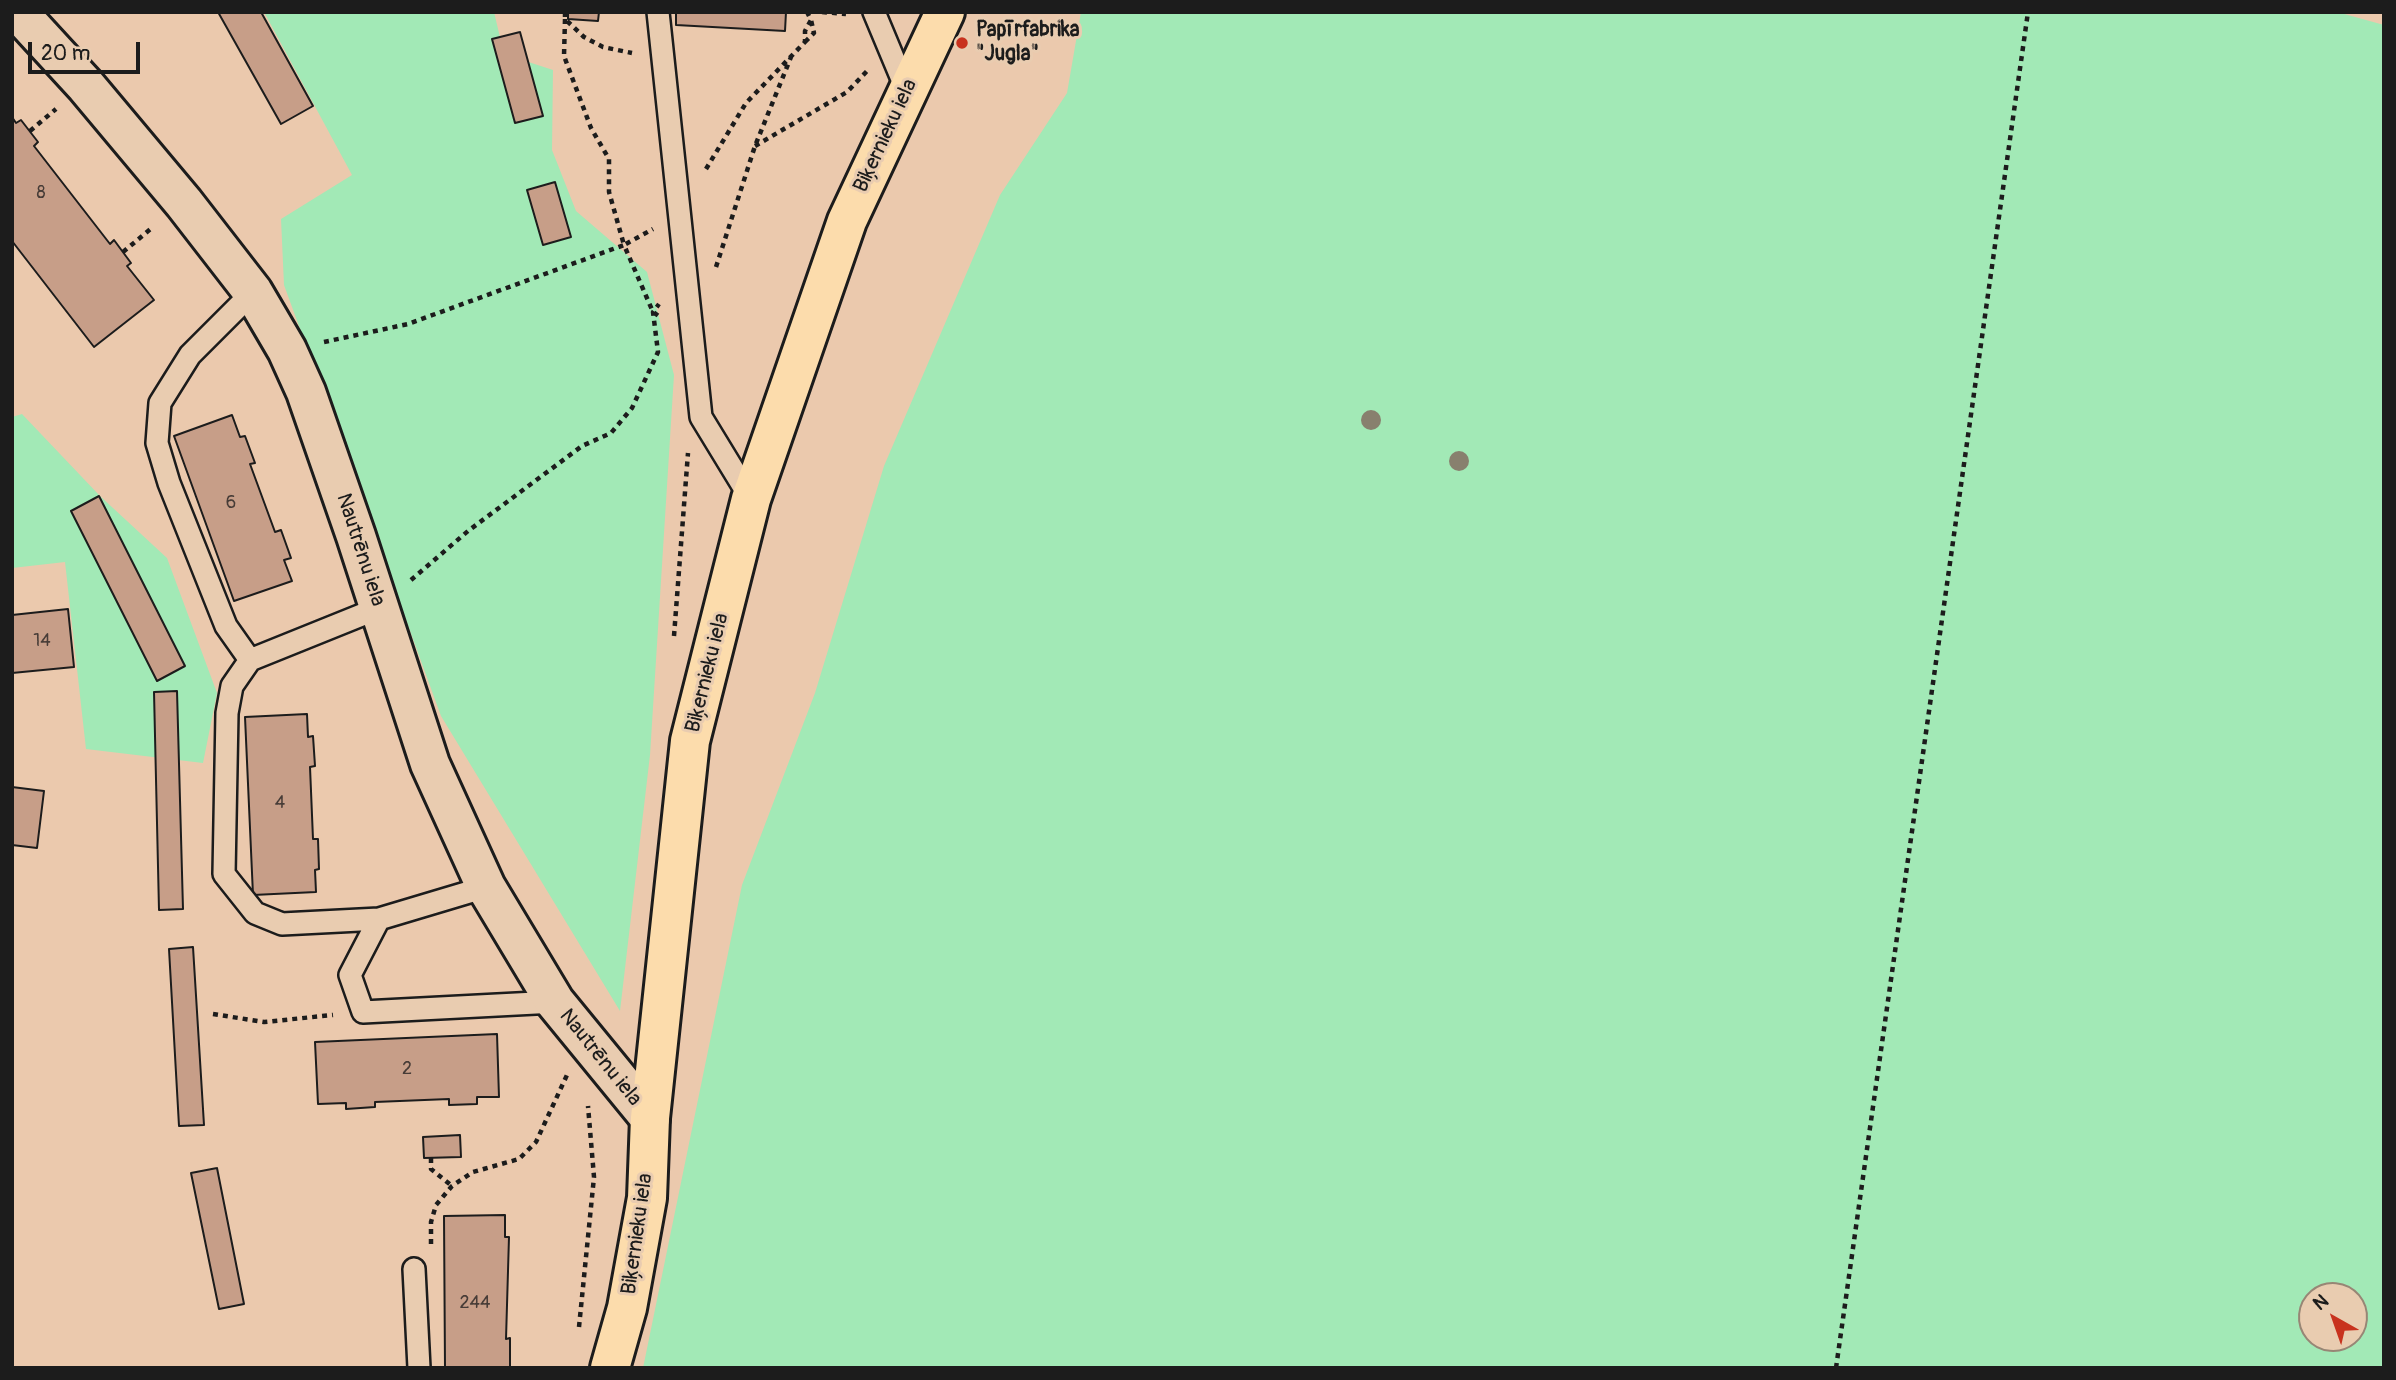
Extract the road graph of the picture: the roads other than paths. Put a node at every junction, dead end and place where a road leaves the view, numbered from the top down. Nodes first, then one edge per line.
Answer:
1 (18, 12) edge
2 (658, 12) edge
3 (874, 12) edge
4 (944, 12) edge
5 (907, 91) junction
6 (253, 292) junction
7 (751, 499) junction
8 (379, 608) junction
9 (250, 660) junction
10 (486, 887) junction
11 (379, 919) junction
12 (555, 1002) junction
13 (650, 1118) junction
14 (414, 1269) dead end
15 (419, 1368) edge
16 (610, 1368) edge

1 - 6 street, Nautrēnu iela
2 - 7 lane
3 - 5 lane
4 - 5 main road, Biķernieku iela
5 - 7 main road, Biķernieku iela
6 - 8 street, Nautrēnu iela
6 - 9 lane
7 - 13 main road, Biķernieku iela
8 - 9 lane
8 - 10 street, Nautrēnu iela
9 - 11 lane
10 - 11 lane
10 - 12 street, Nautrēnu iela
11 - 12 lane
12 - 13 street, Nautrēnu iela
13 - 16 main road, Biķernieku iela
14 - 15 lane

